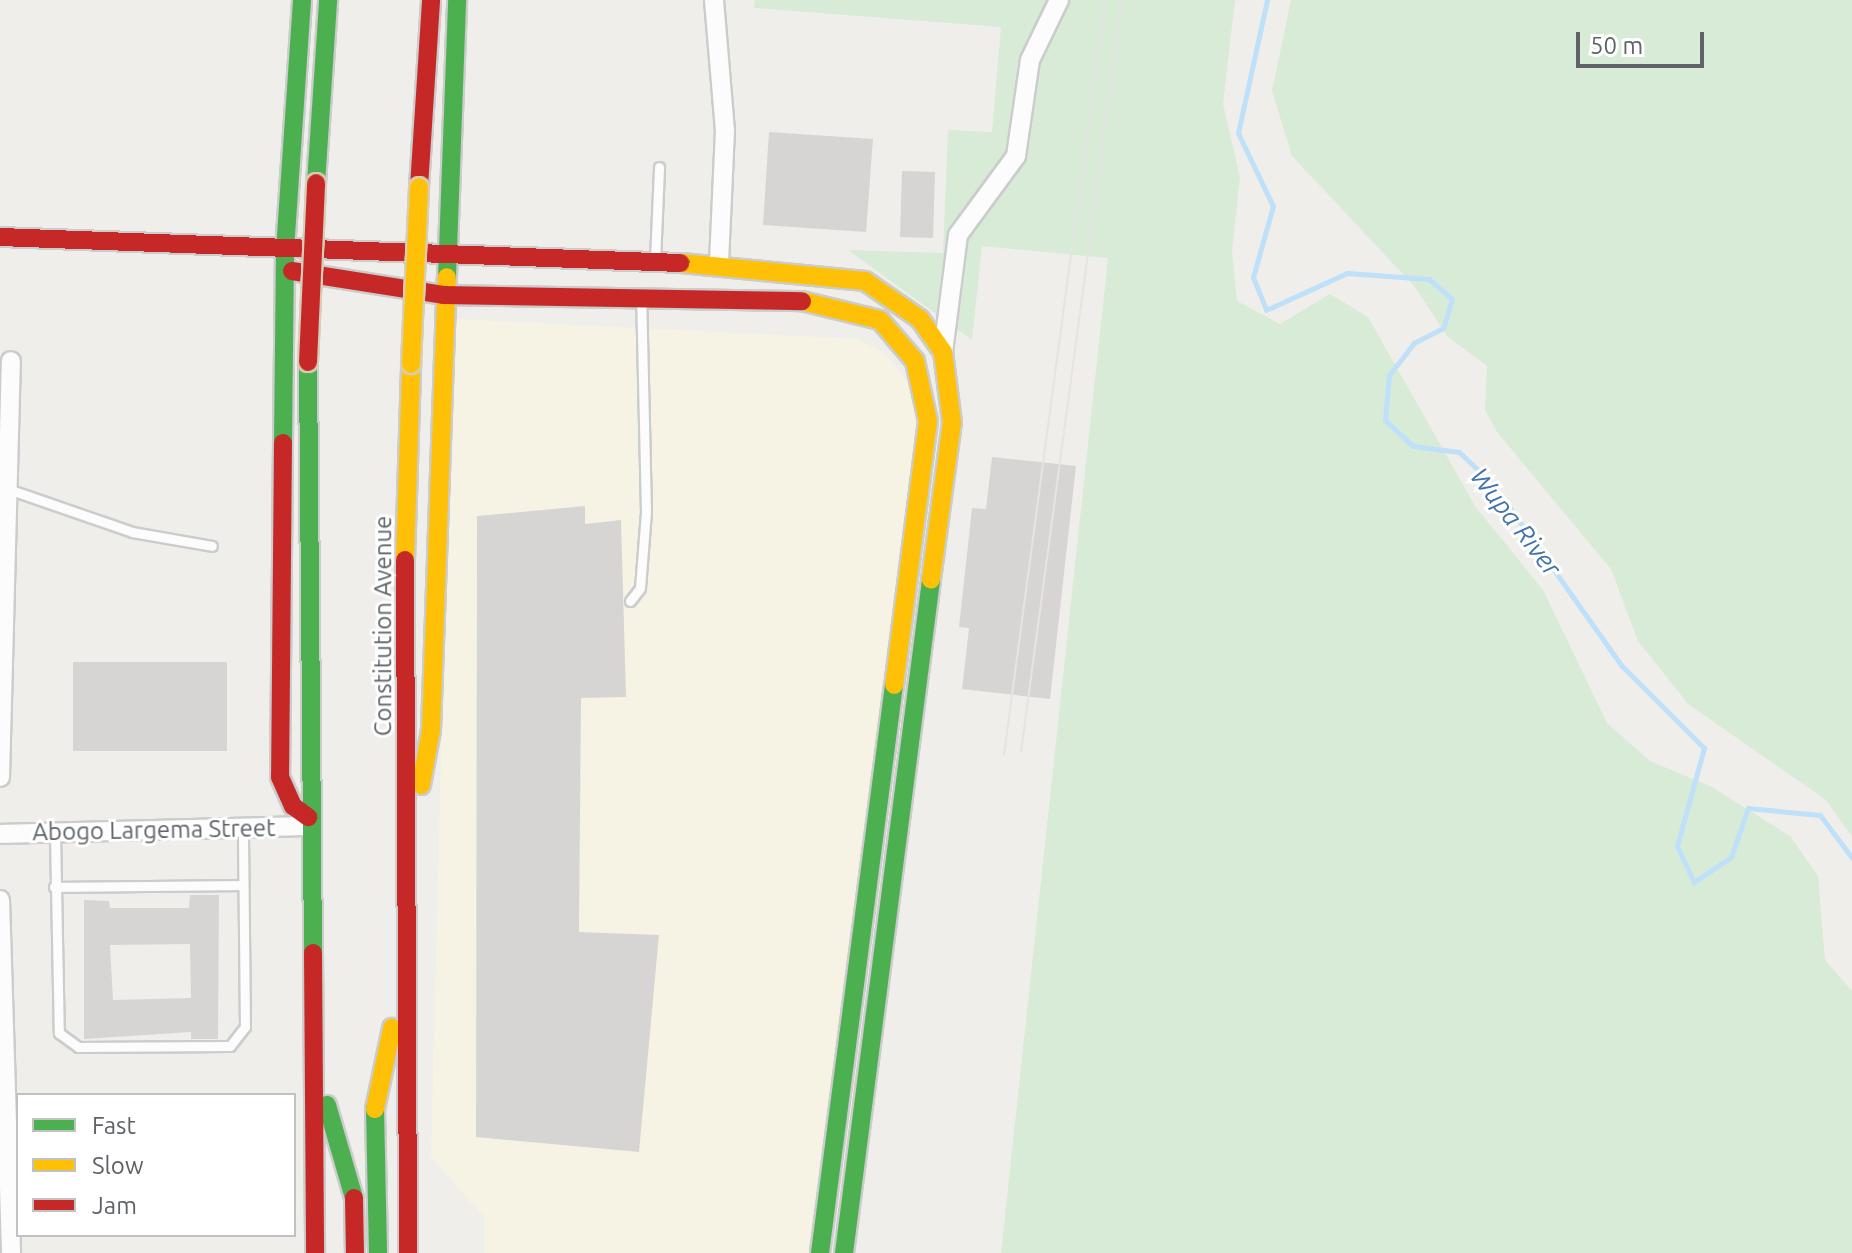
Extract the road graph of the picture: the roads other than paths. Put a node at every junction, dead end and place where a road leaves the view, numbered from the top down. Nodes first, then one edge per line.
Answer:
1 (302, 0) edge
2 (328, 0) edge
3 (431, 0) edge
4 (457, 0) edge
5 (714, 0) edge
6 (1059, 0) edge
7 (659, 167) dead end
8 (0, 237) edge
9 (444, 248) junction
10 (285, 259) junction
11 (655, 260) junction
12 (719, 264) junction
13 (443, 295) junction
14 (640, 296) junction
15 (943, 352) junction
16 (11, 361) dead end
17 (5, 414) edge
18 (5, 486) edge
19 (212, 546) dead end
20 (630, 601) dead end
21 (0, 777) edge
22 (308, 821) junction
23 (243, 828) junction
24 (55, 832) junction
25 (0, 834) edge
26 (410, 854) junction
27 (242, 885) junction
28 (54, 887) junction
29 (0, 900) edge
30 (409, 963) junction
31 (317, 1073) junction
32 (8, 1116) edge
33 (11, 1253) edge
34 (315, 1253) edge
35 (355, 1253) edge
36 (378, 1253) edge
37 (408, 1253) edge
38 (820, 1253) edge
39 (844, 1253) edge

1 - 10 main road
2 - 22 main road, bridge
3 - 26 main road, Constitution Avenue, bridge
4 - 9 main road
5 - 12 street
6 - 15 street
7 - 11 lane
8 - 10 main road
9 - 10 main road
9 - 11 main road
9 - 13 main road
10 - 13 main road
10 - 22 main road
11 - 12 main road
12 - 15 main road
13 - 14 main road
13 - 26 main road
14 - 20 lane
14 - 38 main road
15 - 39 main road
16 - 17 street
17 - 18 street
18 - 19 lane
18 - 21 street
22 - 23 street, Abogo Largema Street
22 - 31 main road
23 - 24 street, Abogo Largema Street
23 - 27 lane
24 - 25 street, Abogo Largema Street
24 - 28 lane
26 - 30 main road, Constitution Avenue
27 - 28 lane
27 - 28 lane
29 - 32 street
30 - 36 main road
30 - 37 main road, Constitution Avenue
31 - 34 main road
31 - 35 main road
32 - 33 street

